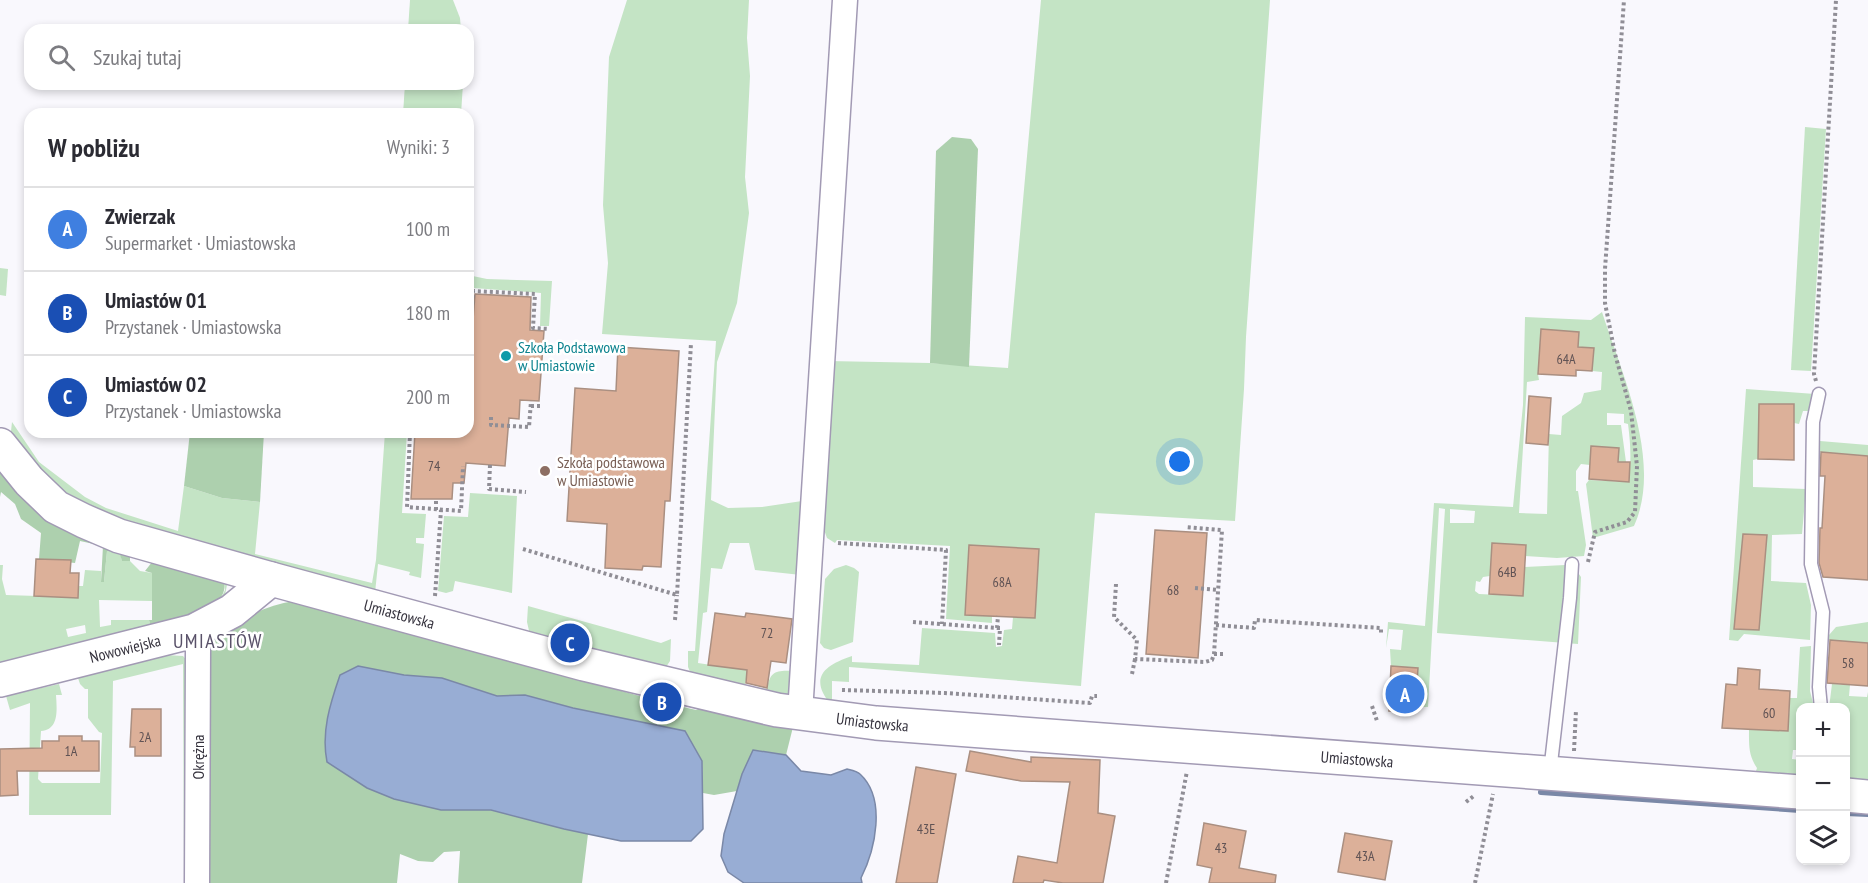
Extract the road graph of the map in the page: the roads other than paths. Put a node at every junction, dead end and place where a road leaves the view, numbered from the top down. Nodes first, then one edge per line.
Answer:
1 (845, 0) edge
2 (1819, 394) road end
3 (0, 445) edge
4 (1572, 564) dead end
5 (271, 579) junction
6 (194, 631) junction
7 (0, 680) edge
8 (1821, 703) edge
9 (800, 713) junction
10 (1562, 774) junction
11 (1796, 792) edge
12 (1850, 795) edge
13 (1868, 796) edge
14 (197, 883) edge

1 - 9 street
2 - 8 lane
3 - 5 main road, Umiastowska
4 - 10 lane
5 - 6 main road, Nowowiejska
5 - 9 main road, Umiastowska
6 - 7 main road, Nowowiejska
6 - 14 street, Okrężna
9 - 10 main road, Umiastowska
10 - 11 main road, Umiastowska
12 - 13 main road

